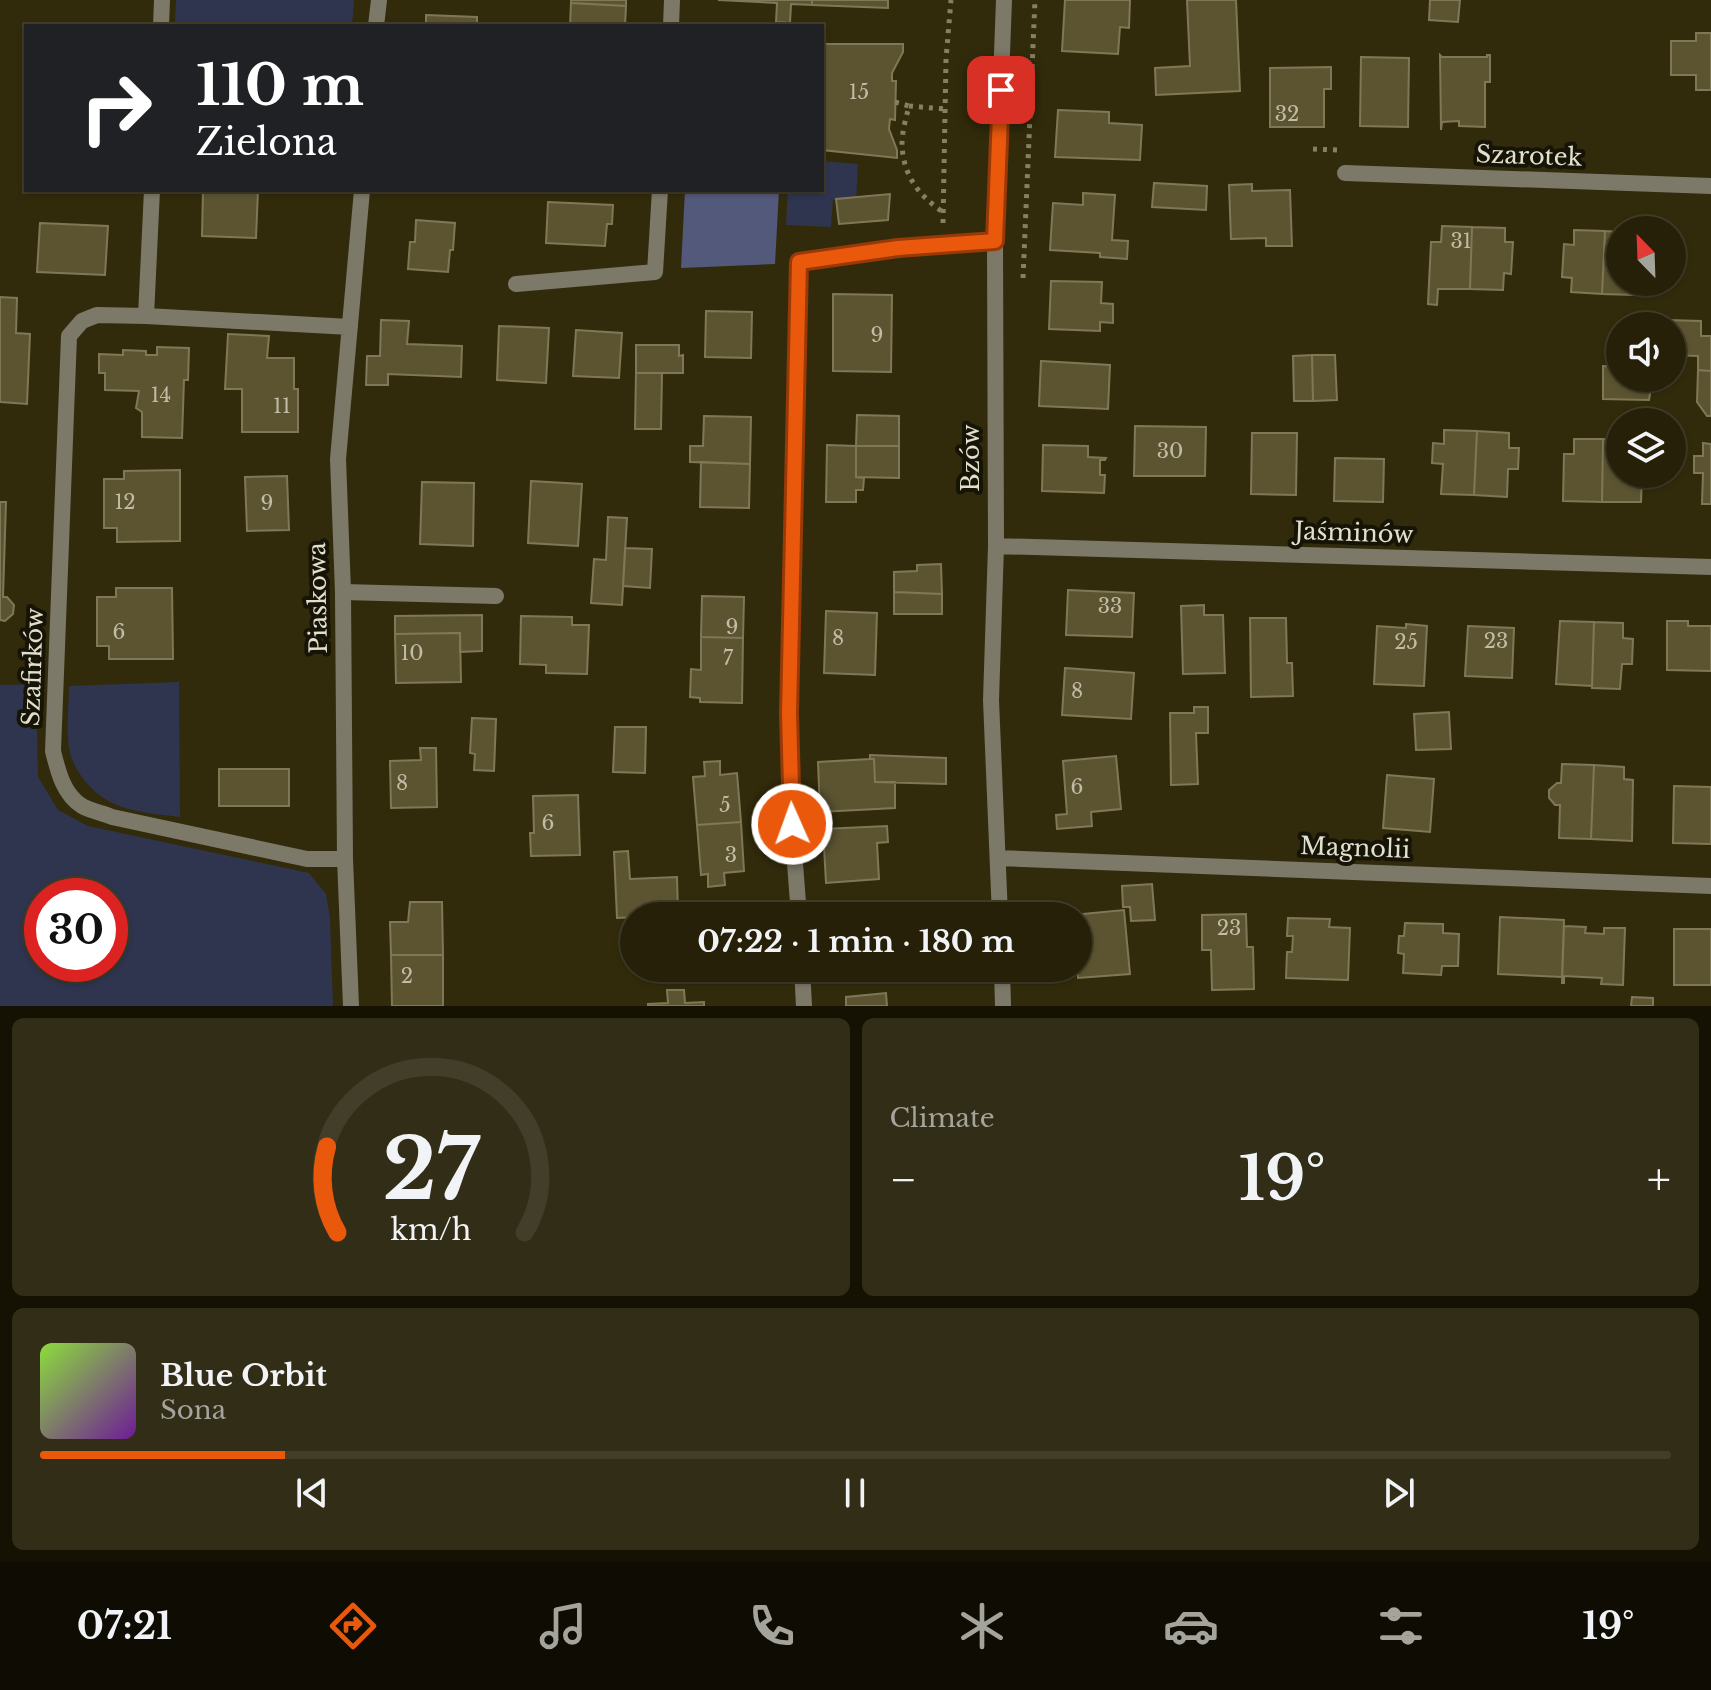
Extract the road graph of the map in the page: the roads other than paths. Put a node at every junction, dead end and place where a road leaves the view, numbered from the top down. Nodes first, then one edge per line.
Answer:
1 (162, 0) edge
2 (379, 0) edge
3 (672, 0) edge
4 (1004, 0) edge
5 (161, 24) edge
6 (376, 24) edge
7 (671, 24) edge
8 (1345, 173) dead end
9 (1711, 186) edge
10 (152, 192) edge
11 (362, 192) edge
12 (660, 192) edge
13 (995, 241) junction
14 (516, 284) dead end
15 (146, 316) junction
16 (350, 327) junction
17 (996, 546) junction
18 (1711, 567) edge
19 (343, 592) junction
20 (496, 596) dead end
21 (998, 858) junction
22 (345, 859) junction
23 (1711, 886) edge
24 (798, 902) edge
25 (1000, 902) edge
26 (803, 982) edge
27 (1002, 982) edge
28 (351, 1006) edge
29 (804, 1006) edge
30 (1003, 1006) edge

1 - 5 street
2 - 6 street
3 - 7 street
4 - 13 street, Bzów
8 - 9 street, Szarotek
10 - 15 street
11 - 16 street, Piaskowa
12 - 14 street
13 - 17 street, Bzów
13 - 24 street
15 - 16 street, Szafirków
15 - 22 street, Szafirków
16 - 19 street, Piaskowa
17 - 18 street, Jaśminów
17 - 21 street, Bzów
19 - 20 street
19 - 22 street, Piaskowa
21 - 23 street, Magnolii
21 - 25 street, Bzów
22 - 28 street, Piaskowa
26 - 29 street
27 - 30 street

